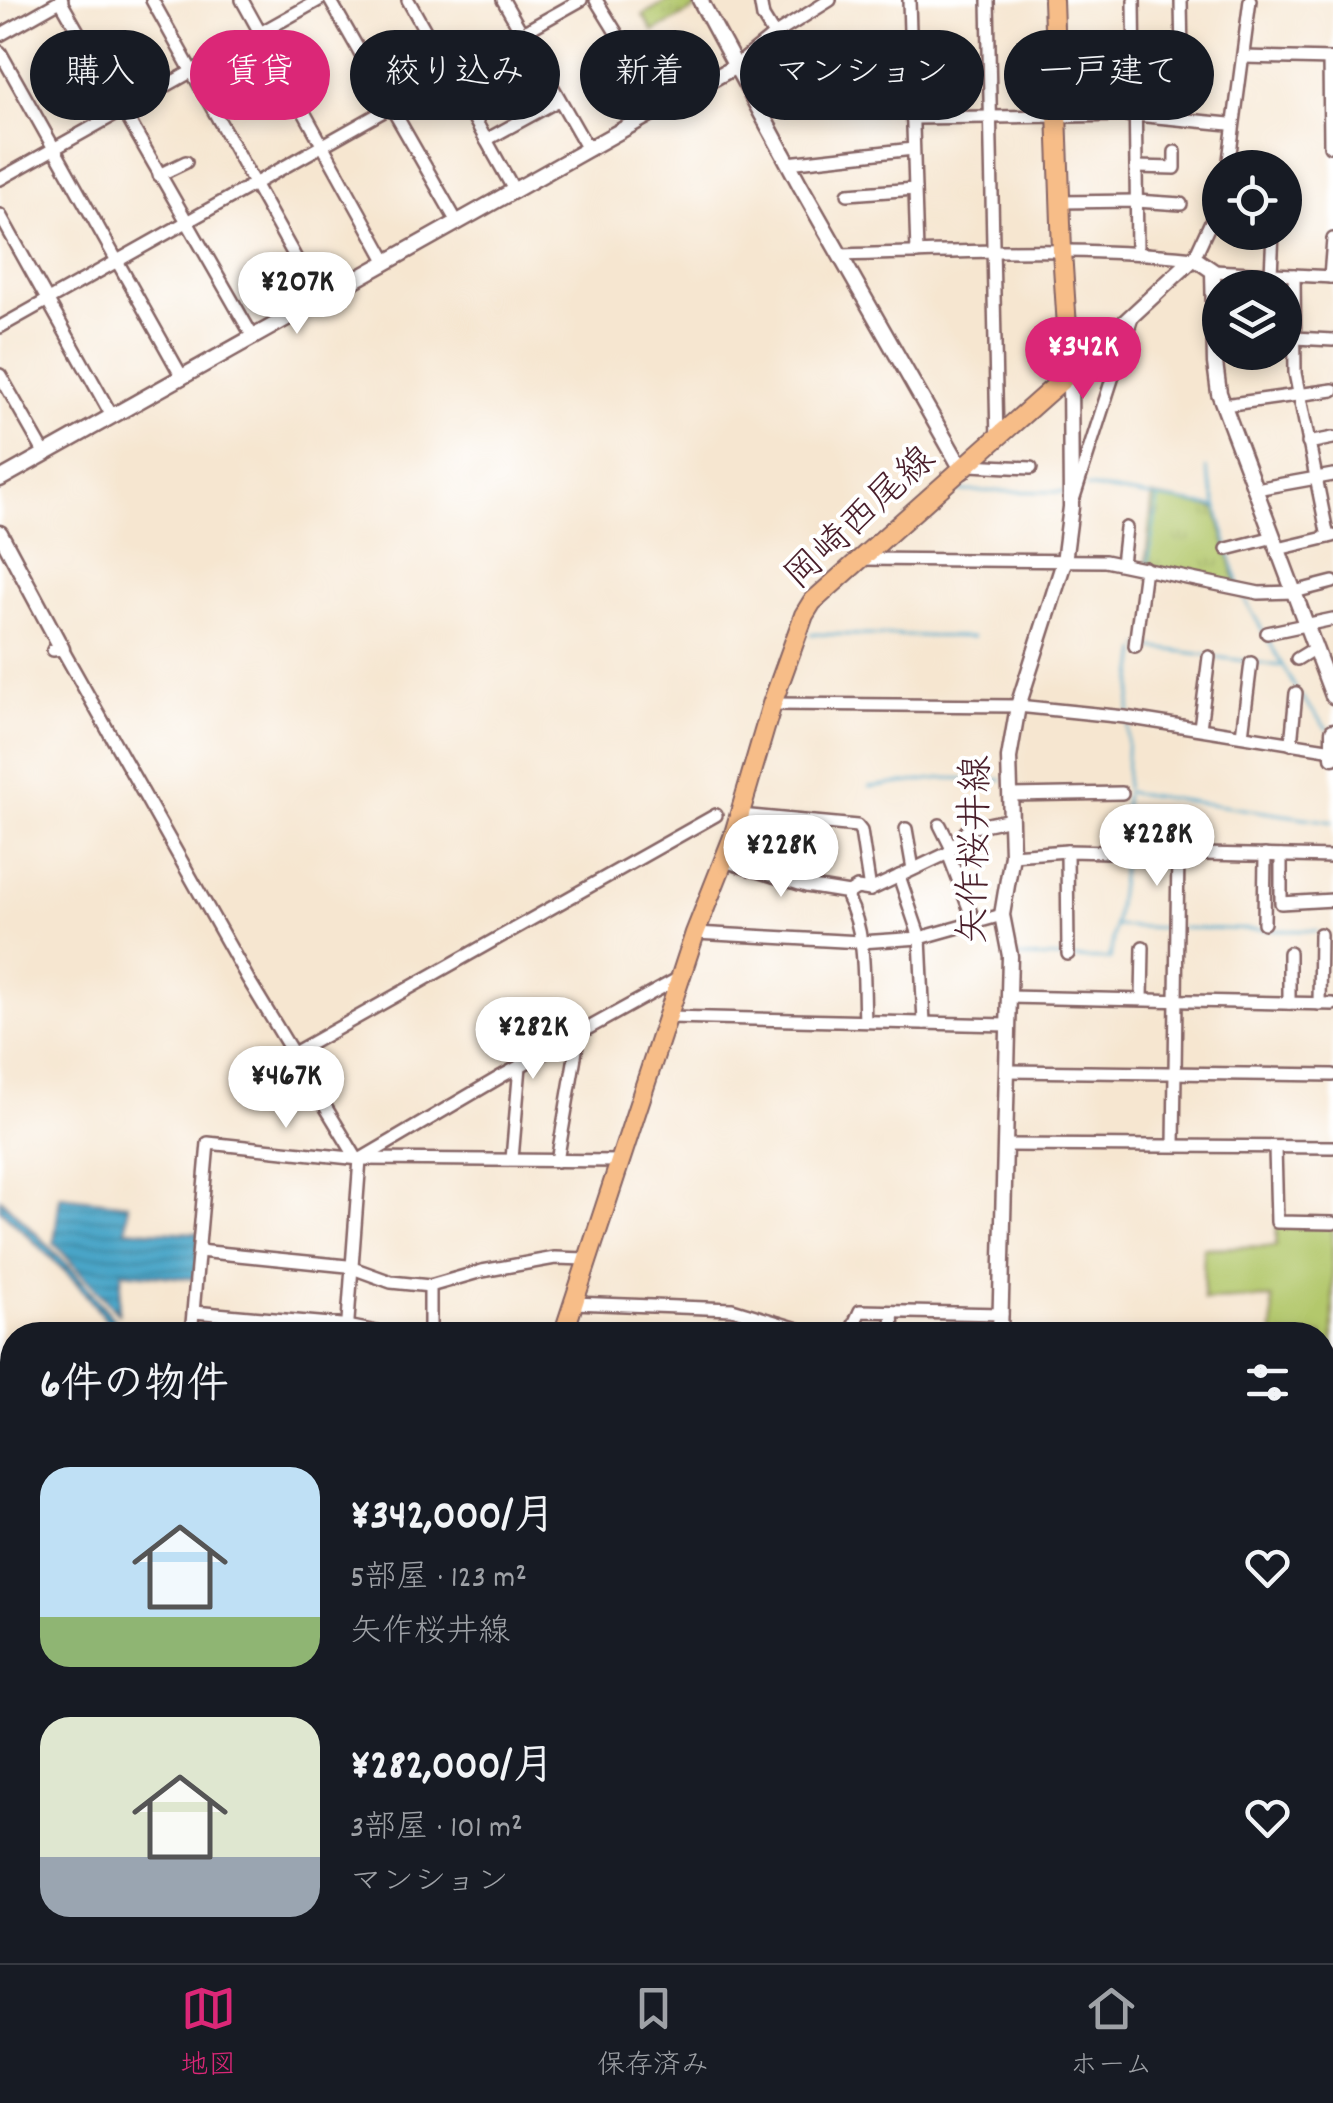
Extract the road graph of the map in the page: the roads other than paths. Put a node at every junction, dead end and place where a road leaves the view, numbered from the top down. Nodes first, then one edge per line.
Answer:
1 (61, 0) edge
2 (152, 0) edge
3 (242, 0) edge
4 (319, 0) edge
5 (330, 0) edge
6 (408, 0) edge
7 (503, 0) edge
8 (582, 0) edge
9 (596, 0) edge
10 (700, 0) edge
11 (760, 0) edge
12 (830, 0) edge
13 (909, 0) edge
14 (988, 0) edge
15 (1053, 0) edge
16 (1134, 0) edge
17 (1180, 0) edge
18 (1250, 0) edge
19 (78, 30) edge
20 (258, 30) edge
21 (267, 30) edge
22 (424, 30) edge
23 (520, 30) edge
24 (529, 30) edge
25 (615, 30) edge
26 (771, 30) edge
27 (782, 30) edge
28 (910, 30) edge
29 (1054, 30) edge
30 (1134, 30) edge
31 (1181, 30) edge
32 (0, 35) edge
33 (350, 36) edge
34 (0, 52) edge
35 (1244, 57) junction
36 (1331, 59) edge
37 (740, 63) edge
38 (736, 66) junction
39 (190, 68) edge
40 (720, 75) edge
41 (560, 102) edge
42 (984, 116) edge
43 (989, 116) junction
44 (1004, 116) edge
45 (105, 120) edge
46 (128, 120) edge
47 (219, 120) edge
48 (308, 120) edge
49 (369, 120) edge
50 (397, 120) edge
51 (474, 120) edge
52 (522, 120) edge
53 (639, 120) edge
54 (912, 120) edge
55 (1057, 120) edge
56 (1136, 120) edge
57 (1183, 120) edge
58 (1230, 124) dead end
59 (486, 140) junction
60 (323, 146) junction
61 (1330, 146) dead end
62 (54, 149) junction
63 (588, 149) junction
64 (913, 149) junction
65 (1231, 150) edge
66 (1175, 152) dead end
67 (186, 162) dead end
68 (788, 164) junction
69 (1136, 167) junction
70 (158, 175) junction
71 (0, 179) edge
72 (254, 184) junction
73 (915, 189) junction
74 (514, 190) junction
75 (848, 194) dead end
76 (1136, 201) junction
77 (1060, 202) junction
78 (1180, 204) dead end
79 (0, 215) edge
80 (457, 222) junction
81 (186, 223) junction
82 (1333, 240) edge
83 (1202, 241) edge
84 (1062, 251) junction
85 (1137, 252) junction
86 (917, 253) junction
87 (994, 253) junction
88 (840, 255) junction
89 (1194, 258) junction
90 (118, 261) junction
91 (387, 262) junction
92 (1212, 270) edge
93 (1302, 276) edge
94 (1332, 277) edge
95 (48, 300) junction
96 (320, 300) junction
97 (1134, 310) junction
98 (0, 327) edge
99 (253, 337) junction
100 (1302, 338) edge
101 (1333, 340) edge
102 (1216, 370) edge
103 (1297, 370) edge
104 (1070, 373) junction
105 (0, 375) edge
106 (182, 376) junction
107 (1333, 390) edge
108 (1299, 395) junction
109 (1224, 405) junction
110 (112, 416) junction
111 (1333, 438) edge
112 (997, 441) junction
113 (1308, 443) junction
114 (45, 454) junction
115 (966, 468) junction
116 (1032, 468) dead end
117 (1333, 476) edge
118 (0, 479) edge
119 (1315, 479) junction
120 (1256, 489) junction
121 (1071, 507) junction
122 (1126, 528) dead end
123 (0, 533) edge
124 (1331, 536) edge
125 (1276, 543) junction
126 (1227, 549) dead end
127 (861, 559) junction
128 (1064, 562) junction
129 (1122, 564) junction
130 (1144, 568) junction
131 (1333, 582) edge
132 (1294, 592) junction
133 (1333, 619) edge
134 (1306, 625) junction
135 (1268, 633) dead end
136 (1136, 646) dead end
137 (1315, 648) junction
138 (57, 650) joint
139 (1209, 657) dead end
140 (1297, 659) dead end
141 (1251, 663) dead end
142 (1331, 687) edge
143 (1296, 693) dead end
144 (772, 704) junction
145 (1018, 706) junction
146 (1200, 728) junction
147 (1333, 732) edge
148 (1242, 735) junction
149 (1291, 744) junction
150 (1333, 754) edge
151 (1122, 792) dead end
152 (1011, 795) junction
153 (716, 815) dead end
154 (740, 815) junction
155 (1011, 818) junction
156 (940, 824) dead end
157 (906, 829) dead end
158 (950, 851) junction
159 (1067, 852) junction
160 (1178, 854) junction
161 (1012, 855) junction
162 (1265, 856) junction
163 (1281, 856) junction
164 (1333, 857) edge
165 (724, 861) junction
166 (913, 869) junction
167 (899, 876) junction
168 (870, 890) junction
169 (849, 893) junction
170 (1333, 900) edge
171 (1002, 914) junction
172 (1264, 923) dead end
173 (975, 924) junction
174 (695, 934) junction
175 (1320, 934) dead end
176 (920, 938) junction
177 (861, 942) junction
178 (1143, 947) dead end
179 (1289, 953) dead end
180 (1068, 954) dead end
181 (682, 977) junction
182 (1008, 997) junction
183 (1142, 999) junction
184 (1177, 1000) junction
185 (1289, 1003) junction
186 (1319, 1004) junction
187 (1333, 1004) edge
188 (670, 1018) junction
189 (865, 1021) junction
190 (924, 1023) junction
191 (1007, 1025) junction
192 (579, 1033) junction
193 (294, 1053) junction
194 (520, 1066) junction
195 (1176, 1071) junction
196 (1008, 1072) junction
197 (1333, 1075) edge
198 (1005, 1145) junction
199 (1174, 1145) junction
200 (1333, 1147) edge
201 (1276, 1148) junction
202 (359, 1159) junction
203 (512, 1159) junction
204 (557, 1160) junction
205 (621, 1161) junction
206 (1333, 1223) edge
207 (199, 1250) junction
208 (587, 1259) junction
209 (351, 1270) junction
210 (430, 1286) junction
211 (574, 1304) junction
212 (194, 1312) junction
213 (892, 1312) junction
214 (1002, 1314) junction
215 (193, 1322) edge
216 (275, 1322) edge
217 (348, 1322) edge
218 (430, 1322) edge
219 (568, 1322) edge
220 (775, 1322) edge
221 (855, 1322) edge
222 (892, 1322) edge
223 (1001, 1322) edge

1 - 19 street
1 - 32 street
2 - 39 street
3 - 20 street
4 - 21 street
5 - 33 street
6 - 22 street
7 - 23 street
8 - 24 street
9 - 25 street
10 - 38 street
11 - 26 street
12 - 27 street
13 - 28 street
14 - 43 street
15 - 29 main road
16 - 30 street
17 - 31 street
18 - 35 street
34 - 62 street
35 - 36 street
35 - 65 street
36 - 61 street
37 - 38 street
38 - 40 street
38 - 68 street
41 - 63 street
42 - 43 street
43 - 44 street
43 - 87 street
45 - 62 street
46 - 70 street
47 - 72 street
48 - 60 street
49 - 60 street
50 - 80 street
51 - 59 street
52 - 59 street
53 - 63 street
54 - 64 street
55 - 77 main road
56 - 69 street
57 - 58 street
59 - 74 street
60 - 72 street
60 - 91 street
62 - 71 street
62 - 90 street
63 - 74 street
64 - 68 street
64 - 73 street
66 - 69 street
67 - 70 street
68 - 88 street
69 - 76 street
70 - 81 street
72 - 81 street
72 - 96 street
73 - 75 street
73 - 86 street
74 - 80 street
76 - 77 street
76 - 78 street
76 - 85 street
77 - 84 main road
79 - 95 street
80 - 91 street
81 - 90 street
81 - 99 street
82 - 94 street
83 - 89 street
84 - 85 street
84 - 87 street
84 - 104 main road
85 - 89 street
86 - 87 street
86 - 88 street
87 - 112 street
88 - 115 street
89 - 92 street
89 - 97 street
90 - 95 street
90 - 106 street
91 - 96 street
93 - 94 street
95 - 98 street
95 - 110 street
96 - 99 street
97 - 104 street
97 - 121 street
99 - 106 street
100 - 101 street
102 - 109 street
103 - 108 street
104 - 112 main road, 岡崎西尾線
104 - 121 street, 矢作桜井線
105 - 114 street
106 - 110 street
107 - 108 street
108 - 109 street
108 - 113 street
109 - 120 street
110 - 114 street
111 - 113 street
112 - 115 main road, 岡崎西尾線
113 - 119 street
114 - 118 street
115 - 116 street
115 - 127 main road, 岡崎西尾線
117 - 119 street
119 - 120 street
119 - 124 street
120 - 125 street
121 - 128 street, 矢作桜井線
122 - 129 street
123 - 138 street
124 - 125 street
125 - 126 street
125 - 132 street
127 - 128 street
127 - 144 main road, 岡崎西尾線
128 - 129 street
128 - 145 street, 矢作桜井線
129 - 130 street
130 - 132 street
130 - 136 street
131 - 132 street
132 - 134 street
133 - 134 street
134 - 135 street
134 - 137 street
137 - 140 street
137 - 142 street
138 - 193 street
139 - 146 street
141 - 148 street
143 - 149 street
144 - 145 street
144 - 154 main road, 岡崎西尾線
145 - 146 street
145 - 152 street, 矢作桜井線
146 - 148 street
147 - 150 street
148 - 149 street
149 - 150 street
151 - 152 street
152 - 155 street, 矢作桜井線
153 - 193 street
154 - 165 main road, 岡崎西尾線
154 - 168 street
155 - 158 street
155 - 161 street, 矢作桜井線
156 - 158 street
157 - 166 street
158 - 166 street
158 - 173 street
159 - 160 street
159 - 161 street
159 - 180 street
160 - 162 street
160 - 184 street
161 - 171 street, 矢作桜井線
162 - 163 street
162 - 172 street
163 - 164 street
163 - 170 street
165 - 169 street
165 - 174 main road, 岡崎西尾線
166 - 167 street
167 - 168 street
167 - 176 street
168 - 169 street
169 - 177 street
171 - 173 street
171 - 182 street, 矢作桜井線
173 - 176 street
174 - 177 street
174 - 181 main road, 岡崎西尾線
175 - 186 street
176 - 177 street
176 - 190 street
177 - 189 street
178 - 183 street
179 - 185 street
181 - 188 main road, 岡崎西尾線
181 - 192 street
182 - 183 street
182 - 191 street, 矢作桜井線
183 - 184 street
184 - 185 street
184 - 195 street
185 - 186 street
186 - 187 street
188 - 189 street
188 - 205 main road, 岡崎西尾線
189 - 190 street
190 - 191 street
191 - 196 street, 矢作桜井線
192 - 194 street
192 - 204 street
193 - 202 street
194 - 202 street
194 - 203 street
195 - 196 street
195 - 197 street
195 - 199 street
196 - 198 street, 矢作桜井線
198 - 199 street
198 - 214 street, 矢作桜井線
199 - 201 street
200 - 201 street
201 - 206 street
202 - 203 street
202 - 207 street
202 - 209 street
203 - 204 street
204 - 205 street
205 - 208 main road, 岡崎西尾線
207 - 209 street
207 - 212 street
208 - 210 street
208 - 211 main road, 岡崎西尾線
209 - 210 street
209 - 217 street
210 - 218 street
211 - 219 main road, 岡崎西尾線
211 - 220 street
212 - 215 street
212 - 216 street
213 - 214 street
213 - 221 street
213 - 222 street
214 - 223 street, 矢作桜井線

